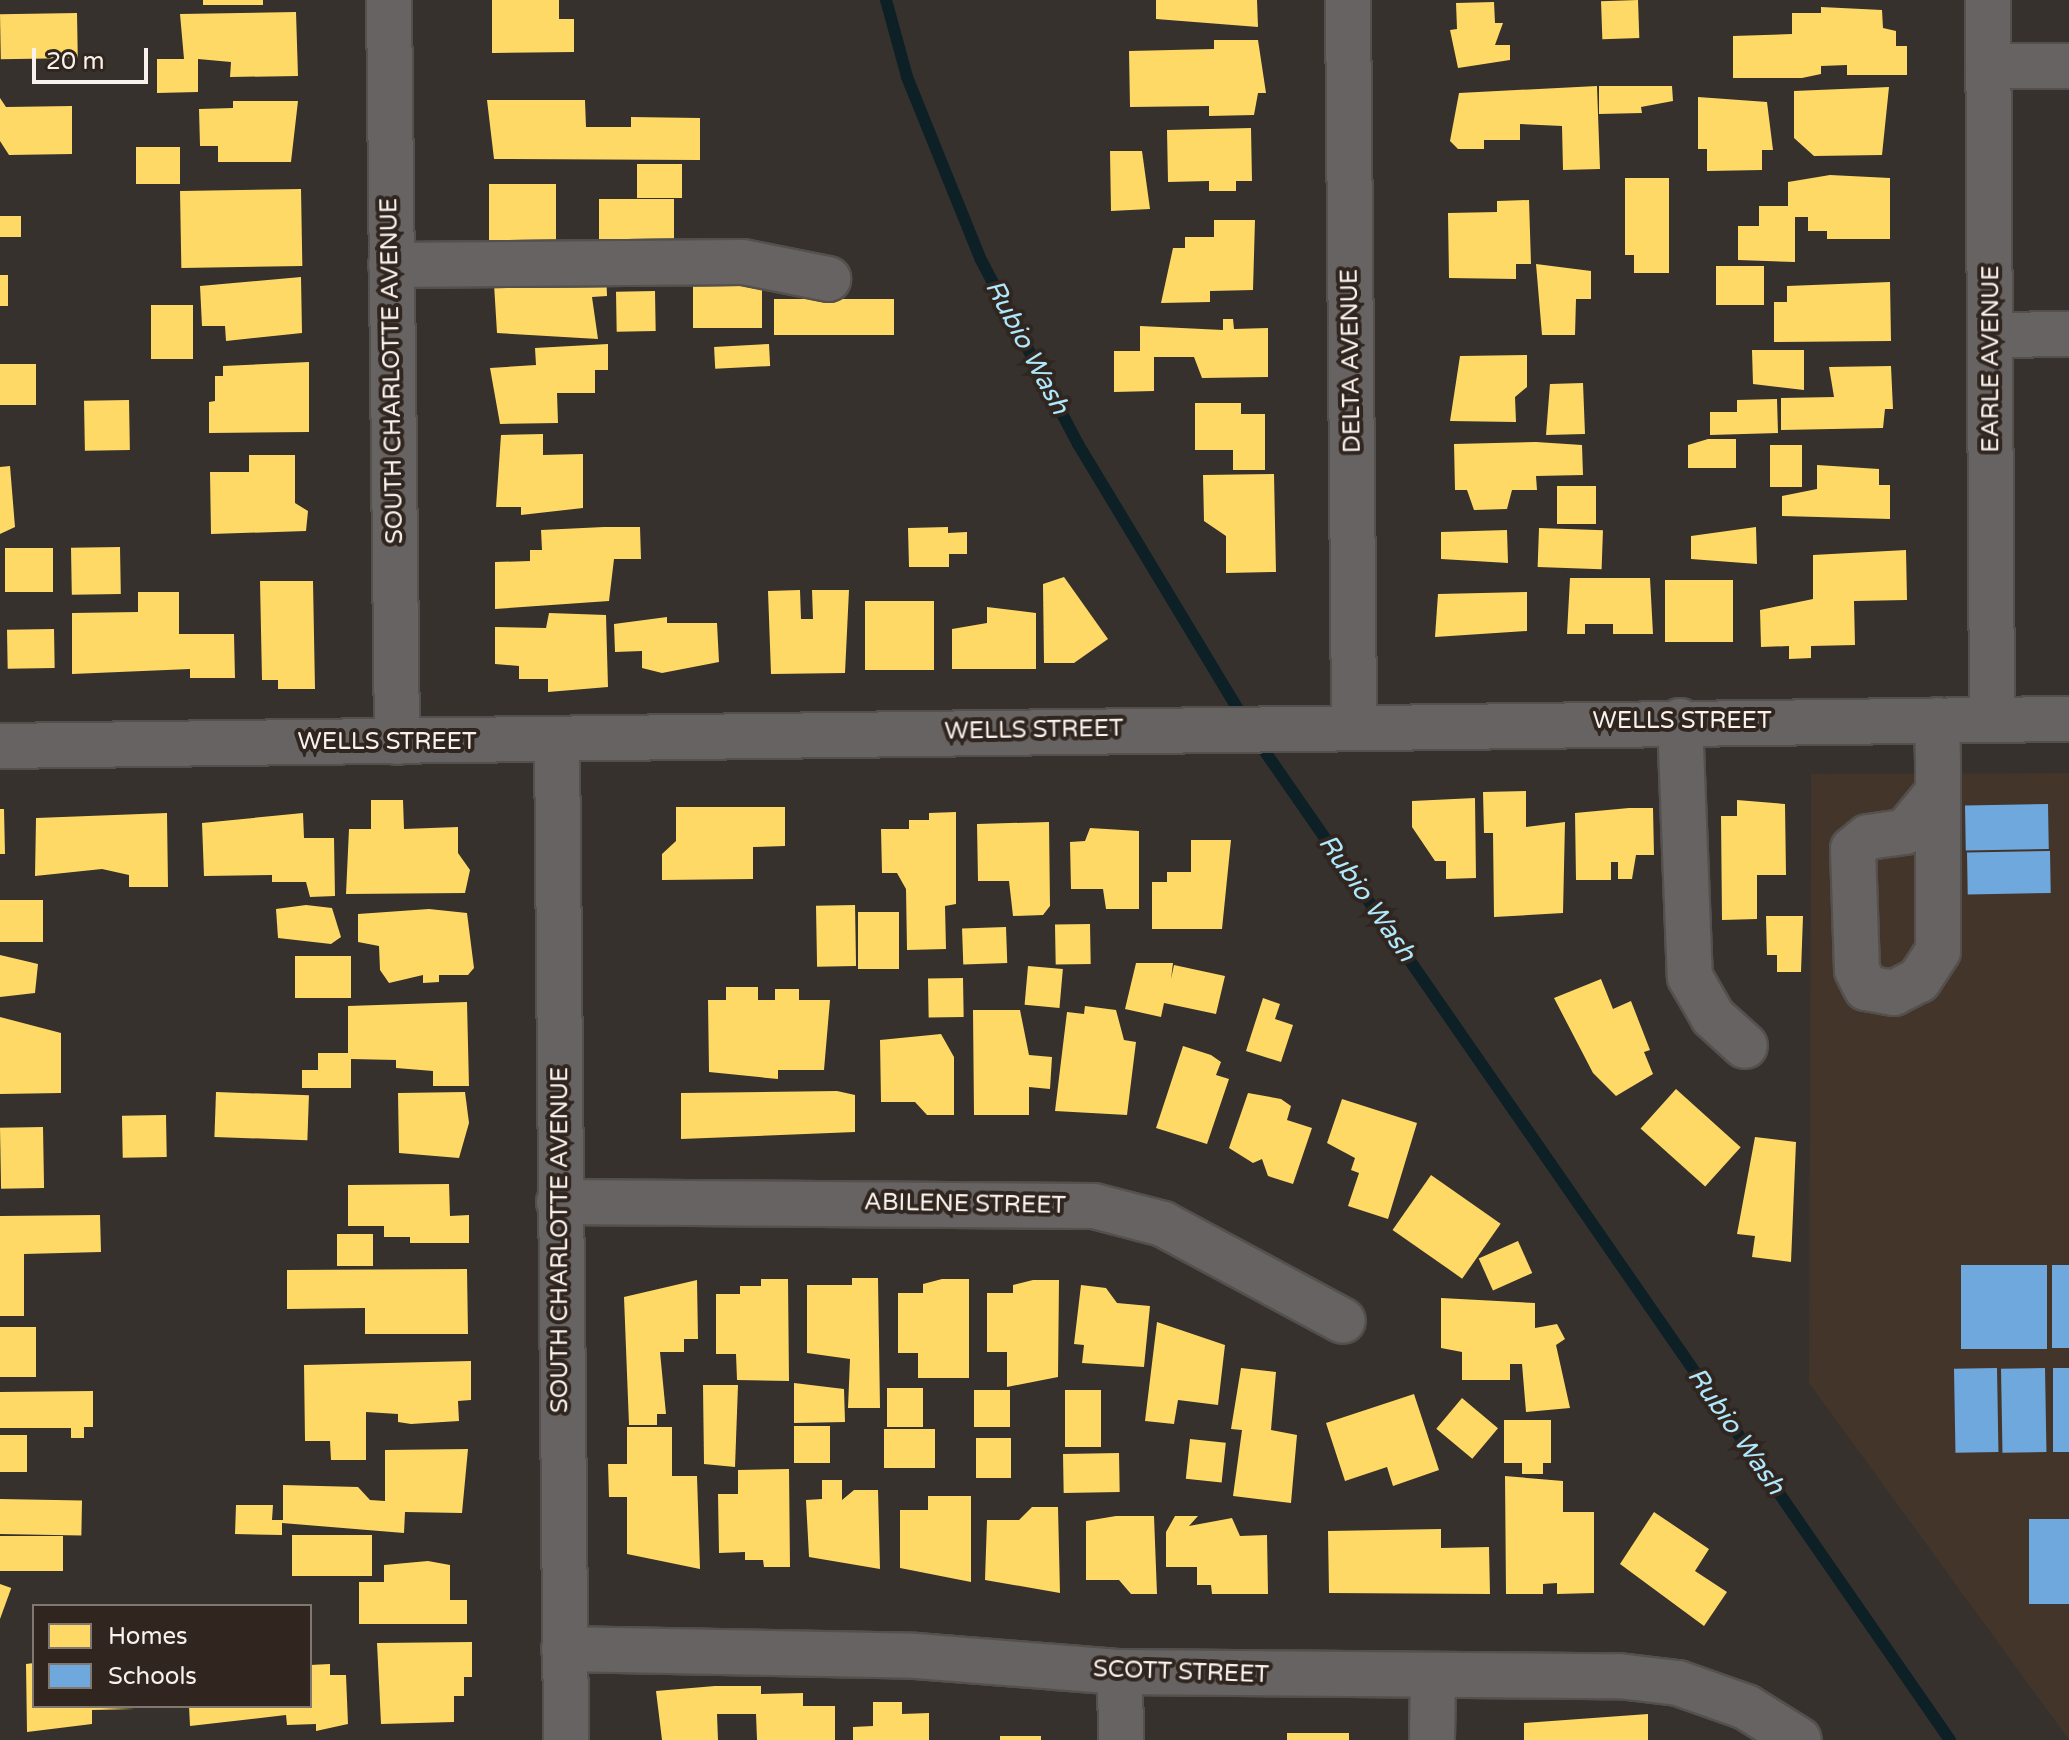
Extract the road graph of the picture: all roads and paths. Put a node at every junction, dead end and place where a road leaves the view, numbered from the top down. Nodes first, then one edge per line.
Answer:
1 (389, 0) edge
2 (1348, 0) edge
3 (1988, 0) edge
4 (1989, 66) junction
5 (2069, 66) edge
6 (391, 265) junction
7 (828, 279) dead end
8 (2069, 334) edge
9 (1991, 335) junction
10 (1992, 718) junction
11 (2069, 719) edge
12 (1937, 720) junction
13 (1680, 721) junction
14 (1354, 723) junction
15 (557, 741) junction
16 (397, 742) junction
17 (0, 746) edge
18 (1938, 792) dead end
19 (1745, 1046) dead end
20 (559, 1202) junction
21 (1343, 1321) dead end
22 (564, 1649) junction
23 (1120, 1672) junction
24 (1433, 1678) junction
25 (1791, 1737) edge
26 (566, 1740) edge
27 (1121, 1740) edge
28 (1432, 1740) edge

1 - 6 street, SOUTH CHARLOTTE AVENUE
2 - 14 street, DELTA AVENUE
3 - 4 street, EARLE AVENUE
4 - 5 street
4 - 9 street, EARLE AVENUE
6 - 7 street
6 - 16 street, SOUTH CHARLOTTE AVENUE
8 - 9 street
9 - 10 street, EARLE AVENUE
10 - 11 street, WELLS STREET
10 - 12 street, WELLS STREET
12 - 13 street, WELLS STREET
12 - 18 street
13 - 14 street, WELLS STREET
13 - 19 street
14 - 15 street, WELLS STREET
15 - 16 street, WELLS STREET
15 - 20 street, SOUTH CHARLOTTE AVENUE
16 - 17 street, WELLS STREET
20 - 21 street, ABILENE STREET
20 - 22 street, SOUTH CHARLOTTE AVENUE
22 - 23 street, SCOTT STREET
22 - 26 street, SOUTH CHARLOTTE AVENUE
23 - 24 street, SCOTT STREET
23 - 27 street
24 - 25 street, SCOTT STREET
24 - 28 street

